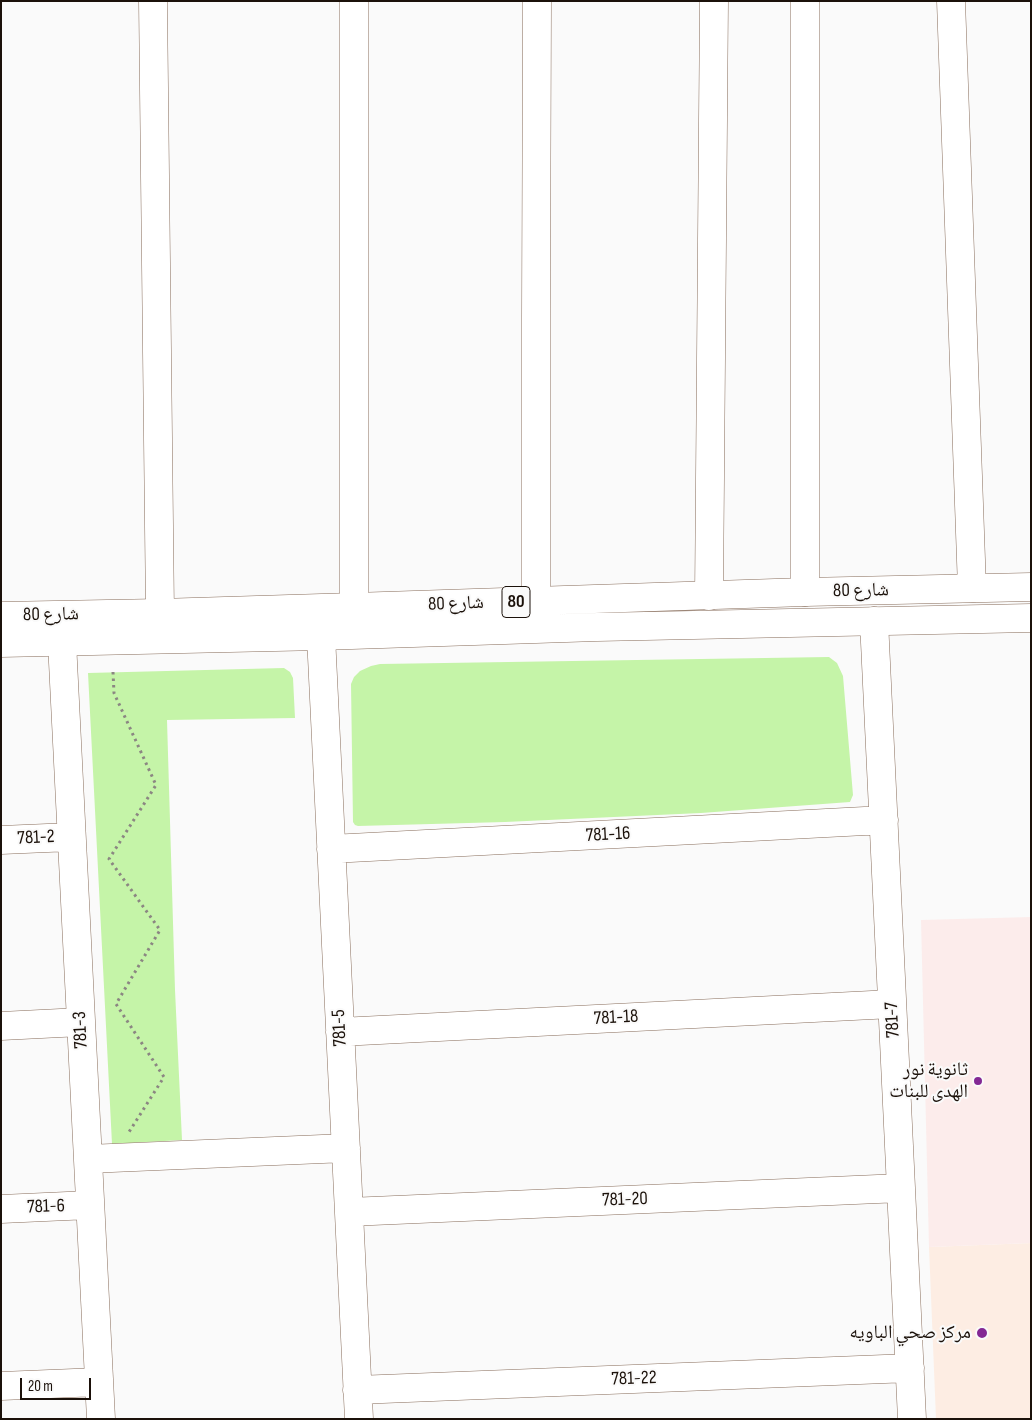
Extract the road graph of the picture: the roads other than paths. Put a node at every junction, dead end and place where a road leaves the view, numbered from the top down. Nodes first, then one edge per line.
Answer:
1 (153, 1) edge
2 (354, 1) edge
3 (537, 1) edge
4 (714, 1) edge
5 (805, 1) edge
6 (951, 1) edge
7 (1026, 587) edge
8 (972, 588) junction
9 (805, 592) junction
10 (709, 596) junction
11 (536, 601) junction
12 (354, 608) junction
13 (160, 613) junction
14 (1, 616) edge
15 (1027, 618) edge
16 (874, 621) junction
17 (321, 636) junction
18 (62, 642) junction
19 (1, 643) edge
20 (884, 820) junction
21 (71, 837) junction
22 (1, 840) edge
23 (331, 849) junction
24 (892, 1004) junction
25 (81, 1022) junction
26 (1, 1026) edge
27 (340, 1032) junction
28 (346, 1148) junction
29 (88, 1159) junction
30 (901, 1188) junction
31 (90, 1205) junction
32 (1, 1209) edge
33 (349, 1212) junction
34 (910, 1368) junction
35 (99, 1382) junction
36 (1, 1386) edge
37 (357, 1390) junction
38 (100, 1419) edge
39 (359, 1419) edge
40 (912, 1419) edge

1 - 13 street
2 - 12 street
3 - 11 street
4 - 10 street
5 - 9 street
6 - 8 street
7 - 8 street, شارع 80 / 80
7 - 15 street
8 - 9 street, شارع 80 / 80
9 - 10 street, شارع 80 / 80
10 - 11 street, شارع 80 / 80
11 - 12 street, شارع 80 / 80
12 - 13 street, شارع 80 / 80
13 - 14 street, شارع 80 / 80
15 - 16 street, شارع 80 / 80
16 - 17 street, شارع 80 / 80
16 - 20 street, 781-7
17 - 18 street, شارع 80 / 80
17 - 23 street, 781-5
18 - 19 street, شارع 80 / 80
18 - 21 street, 781-3
20 - 23 street, 781-16
20 - 24 street, 781-7
21 - 22 street, 781-2
21 - 25 street, 781-3
23 - 27 street, 781-5
24 - 27 street, 781-18
24 - 30 street, 781-7
25 - 26 street
25 - 29 street, 781-3
27 - 28 street, 781-5
28 - 29 street
28 - 33 street, 781-5
29 - 31 street, 781-3
30 - 33 street, 781-20
30 - 34 street, 781-7
31 - 32 street, 781-6
31 - 35 street, 781-3
33 - 37 street, 781-5
34 - 37 street, 781-22
34 - 40 street, 781-7
35 - 36 street
35 - 38 street, 781-3
37 - 39 street, 781-5

